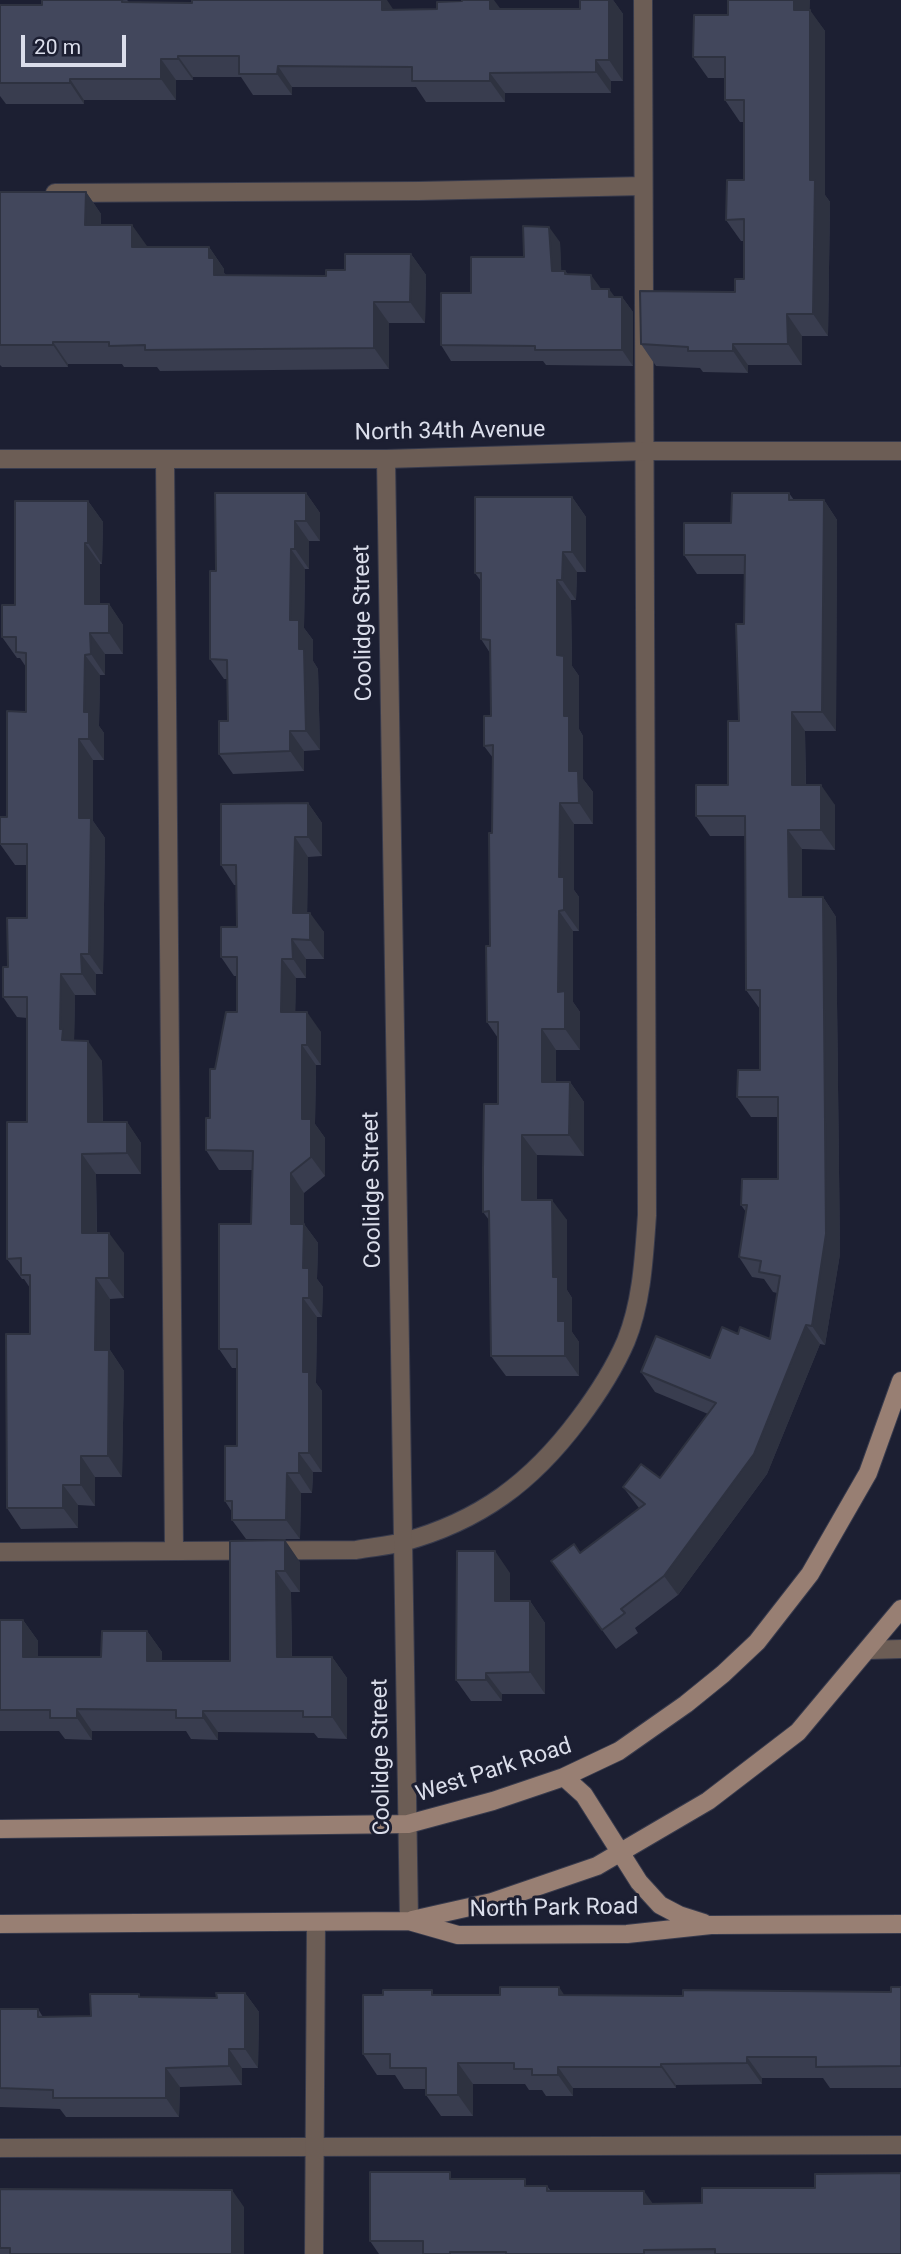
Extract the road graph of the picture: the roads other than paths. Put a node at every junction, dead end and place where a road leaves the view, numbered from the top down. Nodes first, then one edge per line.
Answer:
1 (643, 0) edge
2 (643, 186) junction
3 (40, 193) edge
4 (901, 451) edge
5 (645, 452) junction
6 (0, 459) edge
7 (165, 459) junction
8 (386, 459) junction
9 (901, 1381) edge
10 (403, 1542) junction
11 (174, 1551) junction
12 (0, 1552) edge
13 (901, 1609) edge
14 (901, 1649) edge
15 (867, 1650) junction
16 (564, 1777) junction
17 (408, 1824) junction
18 (0, 1829) edge
19 (621, 1852) junction
20 (409, 1921) junction
21 (316, 1922) junction
22 (0, 1924) edge
23 (901, 1924) edge
24 (711, 1925) junction
25 (901, 2146) edge
26 (315, 2147) junction
27 (0, 2148) edge
28 (314, 2254) edge

1 - 2 street
2 - 3 street
2 - 5 street
4 - 5 street, North 34th Avenue
5 - 8 street, North 34th Avenue
5 - 10 street
6 - 7 street, North 34th Avenue
7 - 8 street, North 34th Avenue
7 - 11 street
8 - 10 street, Coolidge Street
9 - 16 street, West Park Road
10 - 11 street
10 - 17 street, Coolidge Street
11 - 12 street
13 - 15 street
14 - 15 street
15 - 19 street
16 - 17 street, West Park Road
16 - 19 street
17 - 18 street
17 - 20 street, Coolidge Street
19 - 20 street
19 - 24 street
20 - 21 street, North Park Road
20 - 24 street, North Park Road
21 - 22 street, North Park Road
21 - 26 street
23 - 24 street, North Park Road
25 - 26 street
26 - 27 street
26 - 28 street

